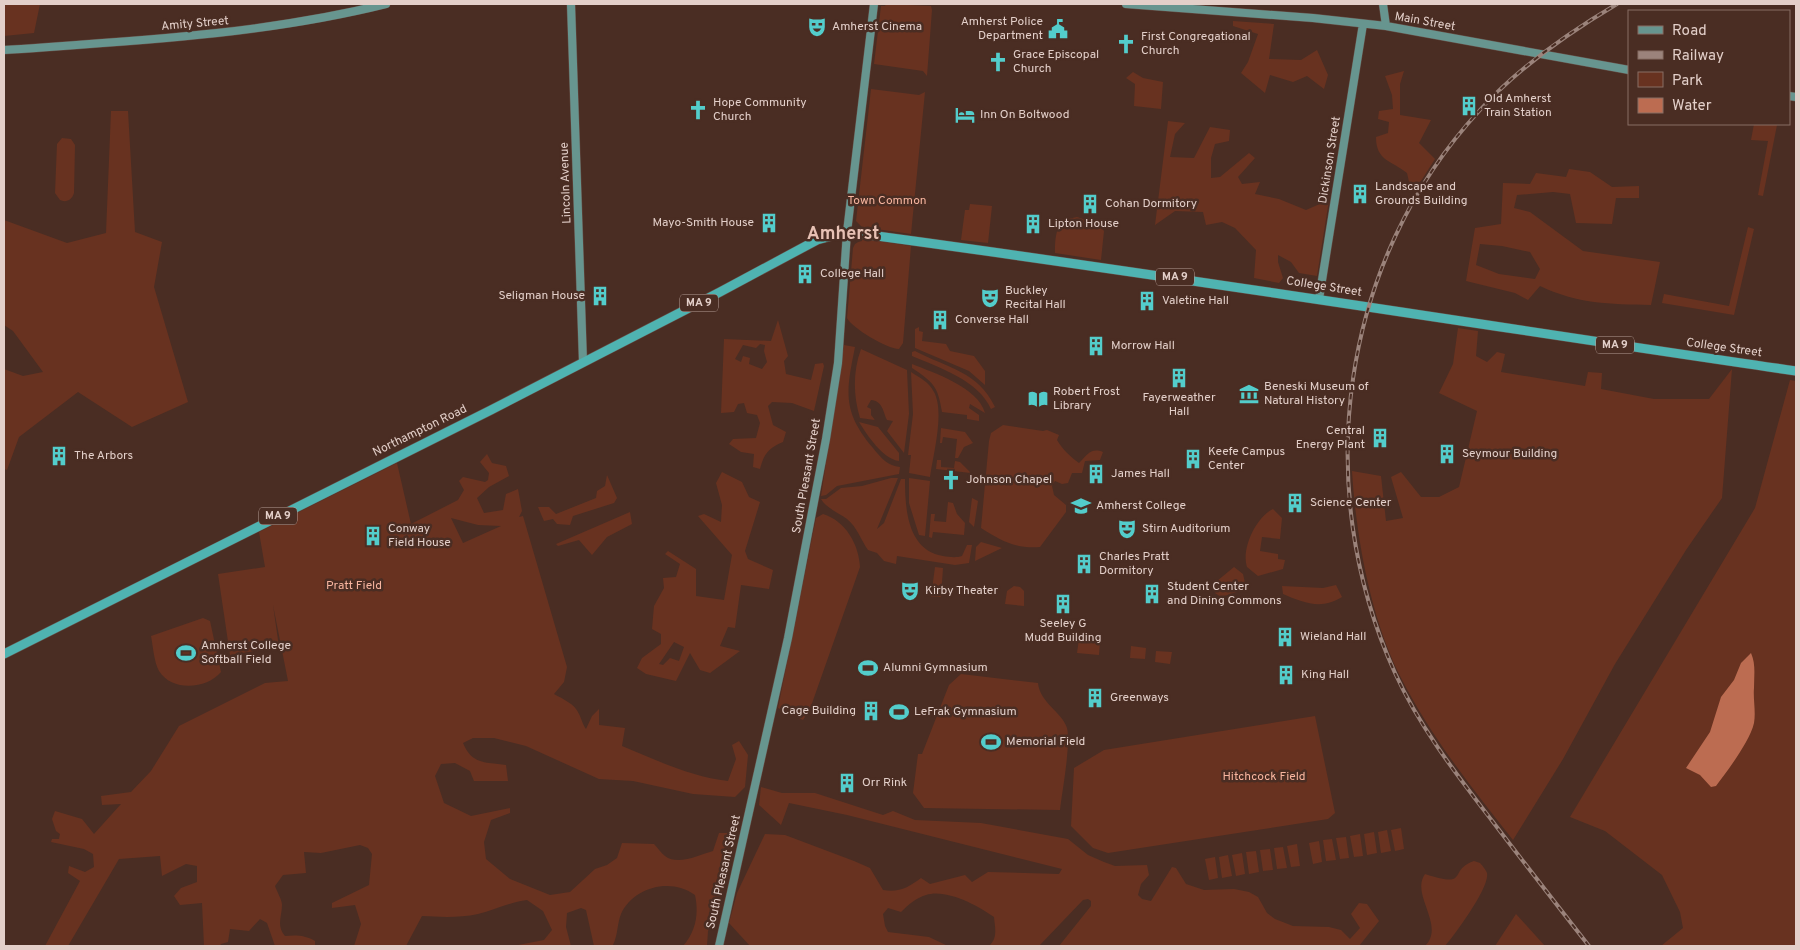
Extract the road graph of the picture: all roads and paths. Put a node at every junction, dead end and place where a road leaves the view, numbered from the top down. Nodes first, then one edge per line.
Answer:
1 (386, 4) edge
2 (571, 4) edge
3 (874, 4) edge
4 (1126, 4) edge
5 (1383, 4) edge
6 (1363, 24) junction
7 (1386, 26) junction
8 (4, 50) edge
9 (1628, 70) edge
10 (847, 232) junction
11 (1319, 299) junction
12 (583, 362) junction
13 (1796, 371) edge
14 (4, 654) edge
15 (718, 946) edge

1 - 8 main road, Amity Street
2 - 12 main road, Lincoln Avenue
3 - 10 main road, South Pleasant Street
4 - 6 main road, Main Street
5 - 7 main road
6 - 7 main road, Main Street
6 - 11 main road, Dickinson Street
7 - 9 main road, Main Street
10 - 11 highway, College Street / MA 9
10 - 12 highway, Northampton Road / MA 9
10 - 15 main road, South Pleasant Street
11 - 13 highway, College Street / MA 9
12 - 14 highway, Northampton Road / MA 9

